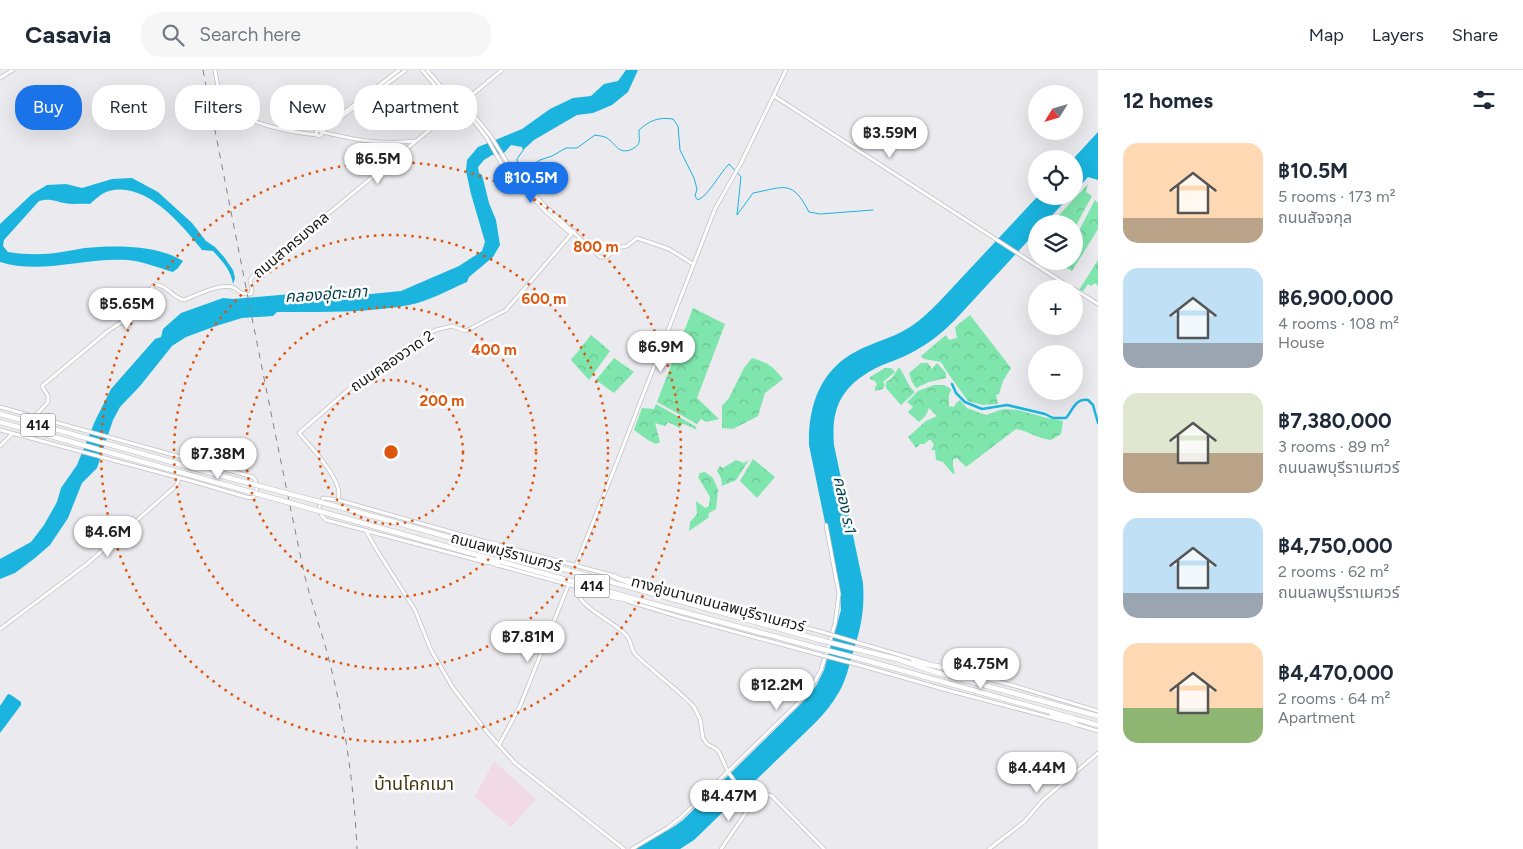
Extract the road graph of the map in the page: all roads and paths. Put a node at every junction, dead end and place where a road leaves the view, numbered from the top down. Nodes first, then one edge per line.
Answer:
1 (13, 70) edge
2 (215, 70) edge
3 (400, 70) edge
4 (406, 70) edge
5 (422, 70) edge
6 (427, 70) edge
7 (502, 70) edge
8 (786, 70) edge
9 (0, 78) edge
10 (435, 85) edge
11 (440, 85) edge
12 (477, 91) edge
13 (774, 96) junction
14 (477, 121) edge
15 (477, 124) edge
16 (430, 130) edge
17 (320, 132) junction
18 (488, 136) junction
19 (417, 141) junction
20 (574, 232) junction
21 (693, 264) junction
22 (1060, 280) edge
23 (1083, 295) edge
24 (1098, 304) edge
25 (0, 407) edge
26 (0, 414) edge
27 (34, 417) junction
28 (0, 422) edge
29 (0, 430) edge
30 (12, 434) junction
31 (0, 446) edge
32 (180, 472) junction
33 (179, 478) junction
34 (338, 500) junction
35 (826, 525) dead end
36 (366, 530) junction
37 (459, 539) junction
38 (496, 544) junction
39 (458, 549) junction
40 (498, 565) junction
41 (576, 565) junction
42 (613, 576) junction
43 (568, 586) junction
44 (576, 588) junction
45 (652, 592) junction
46 (612, 597) junction
47 (657, 605) junction
48 (727, 615) junction
49 (725, 622) junction
50 (0, 629) edge
51 (897, 659) junction
52 (948, 668) junction
53 (935, 672) junction
54 (933, 679) junction
55 (1021, 704) junction
56 (1098, 711) edge
57 (1098, 716) edge
58 (1076, 724) junction
59 (1098, 725) edge
60 (1098, 731) edge
61 (499, 745) junction
62 (1098, 753) edge
63 (728, 772) junction
64 (752, 804) junction
65 (995, 845) junction
66 (624, 849) edge
67 (632, 849) edge
68 (721, 849) edge
69 (824, 849) edge
70 (989, 849) edge
71 (998, 849) edge

1 - 9 street
2 - 17 street
3 - 17 street
4 - 17 street
5 - 10 street
6 - 11 street
7 - 12 street, ถนนสาครมงคล
8 - 13 street
13 - 21 street
13 - 22 street
14 - 18 street
15 - 18 street
16 - 19 street, ถนนสาครมงคล
17 - 19 street
18 - 20 street
19 - 27 street, ถนนสาครมงคล
20 - 21 street
20 - 34 street, ถนนคลองวาด 2
21 - 41 street
23 - 24 street
25 - 27 street, 414
26 - 37 main road, ถนนลพบุรีราเมศวร์ / 414, bridge
27 - 33 street, 414
28 - 32 main road, ถนนลพบุรีราเมศวร์ / 414
29 - 30 street, 414
30 - 31 street
30 - 33 street, 414
32 - 33 main road
32 - 39 main road, ถนนลพบุรีราเมศวร์ / 414, bridge
33 - 50 street
34 - 36 street, ทางคู่ขนานถนนลพบุรีราเมศวร์ / 414
34 - 38 street, ทางคู่ขนานถนนลพบุรีราเมศวร์ / 414
35 - 63 street
36 - 40 street, ทางคู่ขนานถนนลพบุรีราเมศวร์ / 414
36 - 61 street
37 - 38 main road
37 - 45 main road, ถนนลพบุรีราเมศวร์ / 414
38 - 41 street, ทางคู่ขนานถนนลพบุรีราเมศวร์ / 414
39 - 40 main road
39 - 47 main road, ถนนลพบุรีราเมศวร์ / 414
40 - 43 street, ทางคู่ขนานถนนลพบุรีราเมศวร์ / 414
41 - 42 street, ทางคู่ขนานถนนลพบุรีราเมศวร์ / 414
42 - 45 main road
42 - 52 street, ทางคู่ขนานถนนลพบุรีราเมศวร์ / 414, bridge
43 - 44 street, ทางคู่ขนานถนนลพบุรีราเมศวร์ / 414
43 - 61 street
44 - 46 street, ทางคู่ขนานถนนลพบุรีราเมศวร์ / 414
44 - 63 street
45 - 48 main road, ถนนลพบุรีราเมศวร์ / 414
46 - 47 main road
46 - 58 street, ทางคู่ขนานถนนลพบุรีราเมศวร์ / 414, bridge
47 - 49 main road, ถนนลพบุรีราเมศวร์ / 414
48 - 49 main road
48 - 51 main road, ถนนลพบุรีราเมศวร์ / 414, bridge
49 - 54 main road, ถนนลพบุรีราเมศวร์ / 414, bridge
51 - 52 main road
51 - 53 main road, ถนนลพบุรีราเมศวร์ / 414
52 - 56 street, ทางคู่ขนานถนนลพบุรีราเมศวร์ / 414
53 - 54 main road
53 - 57 main road, ถนนลพบุรีราเมศวร์ / 414
54 - 55 main road, ถนนลพบุรีราเมศวร์ / 414
55 - 58 main road
55 - 59 main road, ถนนลพบุรีราเมศวร์ / 414
58 - 60 street, ทางคู่ขนานถนนลพบุรีราเมศวร์ / 414
61 - 66 street
62 - 65 street
63 - 64 street
63 - 67 street
64 - 68 street
64 - 69 street
65 - 70 street
65 - 71 street

